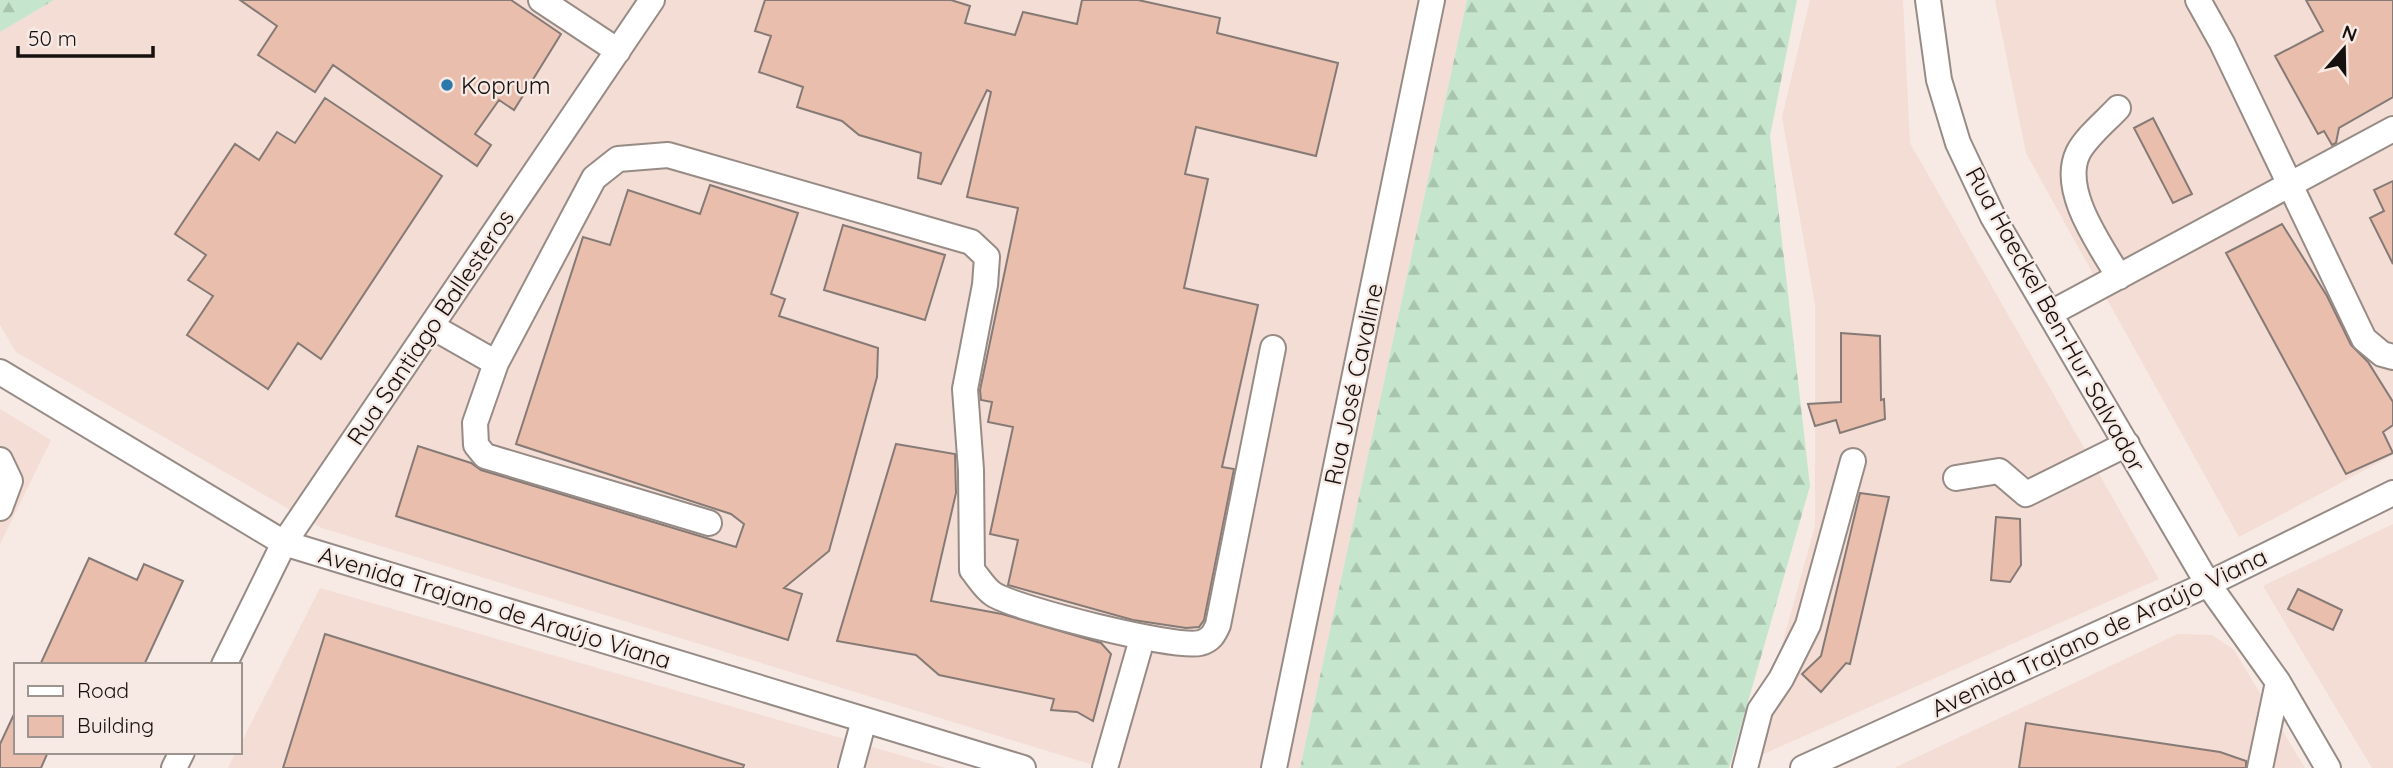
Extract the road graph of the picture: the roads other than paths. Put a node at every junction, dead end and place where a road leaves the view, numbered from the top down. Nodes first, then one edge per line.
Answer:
1 (541, 0) edge
2 (652, 0) edge
3 (1432, 0) edge
4 (1928, 0) edge
5 (2198, 0) edge
6 (618, 51) junction
7 (2118, 108) dead end
8 (2393, 129) edge
9 (2290, 185) junction
10 (2119, 277) junction
11 (2051, 313) junction
12 (431, 326) junction
13 (1273, 348) dead end
14 (2393, 357) edge
15 (496, 363) junction
16 (0, 372) edge
17 (2127, 444) junction
18 (0, 460) edge
19 (1853, 461) dead end
20 (1956, 478) dead end
21 (2393, 493) edge
22 (0, 508) edge
23 (709, 523) dead end
24 (284, 543) junction
25 (2208, 584) junction
26 (1142, 639) junction
27 (225, 663) edge
28 (2278, 682) junction
29 (864, 720) junction
30 (851, 768) edge
31 (1023, 768) edge
32 (1105, 768) edge
33 (1274, 768) edge
34 (1745, 768) edge
35 (1803, 768) edge
36 (2260, 768) edge
37 (2328, 768) edge

1 - 6 street
2 - 6 street, Rua Santiago Ballesteros
3 - 33 street, Rua José Cavaline
4 - 11 street, Rua Haeckel Ben-Hur Salvador
5 - 9 street
6 - 12 street, Rua Santiago Ballesteros
7 - 10 street
8 - 9 street
9 - 10 street
9 - 14 street
10 - 11 street
11 - 17 street, Rua Haeckel Ben-Hur Salvador
12 - 15 street
12 - 24 street, Rua Santiago Ballesteros
13 - 26 street
15 - 23 street
15 - 26 street
16 - 24 street, Avenida Trajano de Araújo Viana
17 - 20 street
17 - 25 street, Rua Haeckel Ben-Hur Salvador
18 - 22 street
19 - 34 street
21 - 25 street, Avenida Trajano de Araújo Viana
24 - 27 street, Rua Santiago Ballesteros
24 - 29 street, Avenida Trajano de Araújo Viana
25 - 28 street
25 - 35 street, Avenida Trajano de Araújo Viana
26 - 32 street
28 - 36 street
28 - 37 street
29 - 30 street
29 - 31 street, Avenida Trajano de Araújo Viana

